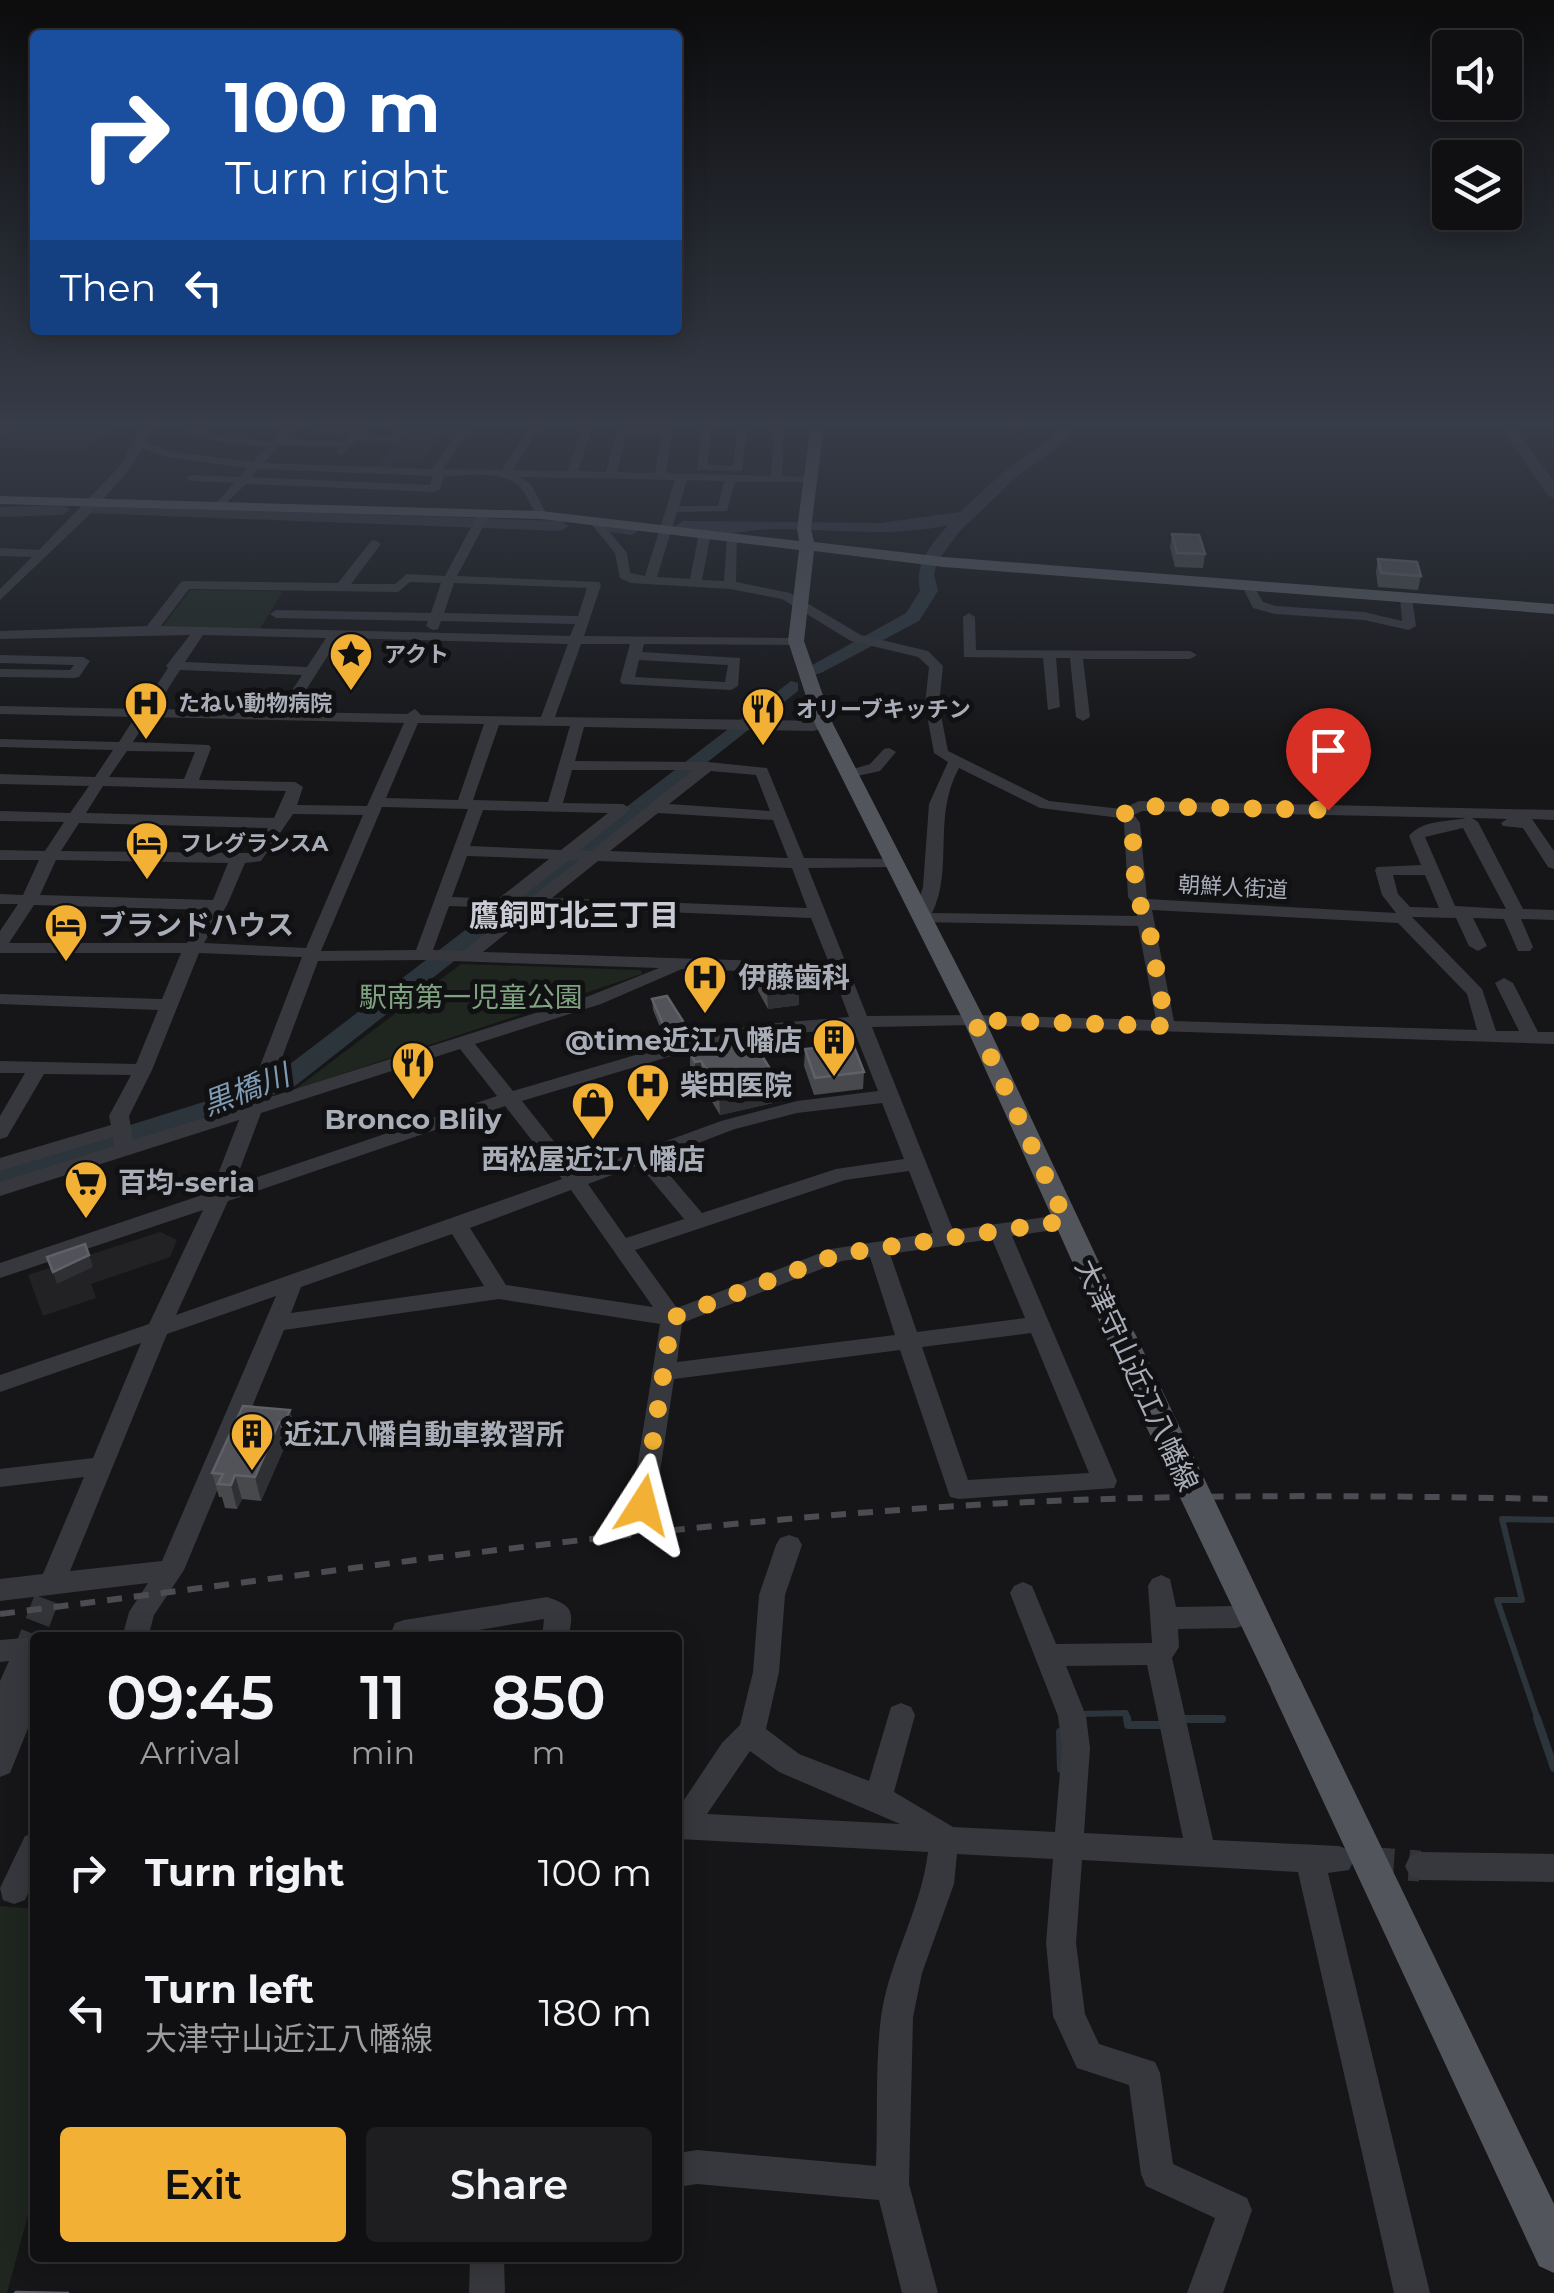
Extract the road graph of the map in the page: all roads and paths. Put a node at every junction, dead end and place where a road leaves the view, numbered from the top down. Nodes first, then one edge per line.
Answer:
1 (63, 531) edge
2 (475, 531) edge
3 (602, 531) edge
4 (665, 531) edge
5 (686, 531) edge
6 (705, 533) junction
7 (805, 533) junction
8 (734, 536) junction
9 (376, 544) dead end
10 (0, 552) edge
11 (39, 554) junction
12 (449, 579) junction
13 (650, 581) junction
14 (695, 584) junction
15 (730, 586) junction
16 (1248, 586) junction
17 (288, 587) junction
18 (342, 588) junction
19 (1362, 594) junction
20 (0, 596) edge
21 (1406, 597) junction
22 (801, 604) junction
23 (1554, 609) edge
24 (276, 614) junction
25 (1364, 616) junction
26 (969, 617) dead end
27 (437, 618) junction
28 (582, 620) junction
29 (152, 630) junction
30 (200, 632) junction
31 (264, 634) junction
32 (0, 635) edge
33 (334, 636) junction
34 (427, 636) junction
35 (574, 640) junction
36 (638, 640) junction
37 (796, 641) junction
38 (1049, 653) junction
39 (1076, 653) junction
40 (923, 654) junction
41 (954, 654) junction
42 (1190, 655) dead end
43 (634, 656) junction
44 (0, 659) edge
45 (174, 666) junction
46 (310, 671) junction
47 (0, 673) edge
48 (0, 706) edge
49 (1053, 707) dead end
50 (145, 710) junction
51 (286, 710) junction
52 (413, 716) junction
53 (1083, 717) dead end
54 (547, 719) junction
55 (492, 720) junction
56 (578, 722) junction
57 (731, 723) junction
58 (824, 724) junction
59 (0, 743) edge
60 (122, 745) junction
61 (889, 752) dead end
62 (955, 762) junction
63 (567, 766) junction
64 (708, 766) junction
65 (848, 773) junction
66 (0, 779) edge
67 (100, 780) junction
68 (190, 783) junction
69 (470, 804) junction
70 (373, 806) junction
71 (554, 808) junction
72 (653, 808) junction
73 (1124, 814) junction
74 (1554, 815) edge
75 (0, 816) edge
76 (282, 816) junction
77 (779, 816) junction
78 (74, 818) junction
79 (1468, 822) junction
80 (461, 852) junction
81 (563, 853) junction
82 (0, 855) edge
83 (50, 855) junction
84 (594, 855) junction
85 (238, 858) junction
86 (893, 862) junction
87 (799, 863) junction
88 (1554, 864) edge
89 (1428, 870) junction
90 (0, 900) edge
91 (30, 900) junction
92 (440, 901) junction
93 (533, 902) junction
94 (219, 906) junction
95 (1454, 910) junction
96 (817, 913) junction
97 (1145, 913) junction
98 (1514, 913) junction
99 (1404, 915) junction
100 (1550, 915) edge
101 (921, 918) junction
102 (1554, 935) edge
103 (0, 946) edge
104 (1478, 946) dead end
105 (1524, 947) dead end
106 (192, 948) junction
107 (312, 953) junction
108 (422, 955) junction
109 (464, 956) junction
110 (685, 964) junction
111 (838, 969) junction
112 (1504, 983) dead end
113 (0, 1000) edge
114 (170, 1005) junction
115 (974, 1020) junction
116 (858, 1022) junction
117 (1166, 1026) junction
118 (1488, 1036) junction
119 (1531, 1037) junction
120 (1554, 1038) edge
121 (464, 1042) junction
122 (0, 1067) edge
123 (36, 1068) junction
124 (143, 1070) junction
125 (889, 1096) junction
126 (508, 1099) junction
127 (249, 1113) junction
128 (0, 1132) edge
129 (121, 1139) junction
130 (643, 1156) junction
131 (916, 1164) junction
132 (0, 1165) edge
133 (575, 1181) junction
134 (0, 1190) edge
135 (218, 1200) junction
136 (697, 1221) junction
137 (1066, 1221) junction
138 (457, 1224) junction
139 (1000, 1233) junction
140 (945, 1238) junction
141 (876, 1246) junction
142 (622, 1247) junction
143 (0, 1271) edge
144 (293, 1281) junction
145 (499, 1291) junction
146 (672, 1318) junction
147 (275, 1323) junction
148 (1036, 1326) junction
149 (158, 1329) junction
150 (908, 1342) junction
151 (664, 1372) junction
152 (0, 1384) edge
153 (100, 1466) junction
154 (0, 1478) edge
155 (643, 1505) dead end
156 (789, 1545) dead end
157 (172, 1570) junction
158 (54, 1576) tunnel mouth
159 (1161, 1586) dead end
160 (0, 1590) edge
161 (1023, 1593) dead end
162 (1236, 1617) dead end
163 (1164, 1618) junction
164 (137, 1632) edge
165 (404, 1632) edge
166 (556, 1632) edge
167 (1158, 1654) junction
168 (1049, 1655) junction
169 (16, 1657) edge
170 (0, 1713) edge
171 (901, 1715) dead end
172 (752, 1731) junction
173 (0, 1764) edge
174 (878, 1799) junction
175 (682, 1824) edge
176 (682, 1826) edge
177 (944, 1838) junction
178 (1068, 1846) junction
179 (1201, 1855) junction
180 (30, 1858) edge
181 (1420, 1866) tunnel mouth
182 (1554, 1868) edge
183 (16, 1890) edge
184 (682, 2169) edge
185 (892, 2184) junction
186 (1554, 2250) edge
187 (487, 2262) edge
188 (486, 2293) edge
189 (920, 2293) edge
190 (1205, 2293) edge
191 (1412, 2293) edge

1 - 11 street
2 - 12 street
3 - 13 street
4 - 13 street
5 - 6 main road
6 - 8 main road
6 - 14 street
7 - 8 main road
7 - 16 main road
7 - 22 main road, 大津守山近江八幡線
8 - 15 street
9 - 18 street
10 - 11 street
11 - 20 street
12 - 18 street
12 - 27 street
12 - 28 street
13 - 14 street
14 - 15 street
15 - 22 street
16 - 19 main road
16 - 25 street
17 - 18 street
17 - 24 street
17 - 29 street
19 - 21 main road
19 - 25 street
21 - 23 main road
21 - 25 street
22 - 37 main road, 大津守山近江八幡線
22 - 40 street
24 - 27 street
24 - 31 street
26 - 41 street
27 - 28 street
27 - 34 street
28 - 35 street
29 - 30 street
29 - 32 street
30 - 31 street
30 - 45 street
31 - 33 street
33 - 34 street
33 - 46 street
34 - 35 street
35 - 36 street
35 - 54 street
36 - 37 street
36 - 43 street
37 - 58 main road, 大津守山近江八幡線
38 - 39 street
38 - 41 street
38 - 49 street
39 - 42 street
39 - 53 street
40 - 41 street
40 - 62 street
43 - 43 street
44 - 47 street
45 - 46 street
45 - 50 street
46 - 51 street
48 - 50 street
50 - 51 street
50 - 52 street
50 - 60 street
51 - 52 street
52 - 54 street
52 - 55 street
52 - 70 street
54 - 55 street
54 - 56 street
54 - 57 street
55 - 69 street
56 - 57 street
56 - 63 street
57 - 58 street
58 - 65 main road, 大津守山近江八幡線
59 - 60 street
60 - 67 street
60 - 68 street
61 - 65 street
62 - 73 street
62 - 101 street
63 - 64 street
63 - 71 street
64 - 72 street
64 - 77 street
65 - 86 main road, 大津守山近江八幡線
66 - 67 street
67 - 68 street
67 - 78 street
68 - 76 street
69 - 70 street
69 - 71 street
69 - 80 street
70 - 76 street
70 - 107 street
71 - 81 street
72 - 77 street
72 - 84 street
73 - 74 street
73 - 97 street, 朝鮮人街道
75 - 78 street
76 - 78 street
76 - 85 street
77 - 87 street
78 - 83 street
79 - 88 street
79 - 89 street
79 - 98 street
80 - 81 street
80 - 92 street
81 - 84 street
81 - 92 street
82 - 83 street
83 - 85 street
83 - 91 street
84 - 87 street
84 - 93 street
85 - 94 street
86 - 87 street
86 - 101 main road, 大津守山近江八幡線
87 - 96 street
89 - 95 street
89 - 99 street
90 - 91 street
91 - 94 street
91 - 103 street
92 - 108 street
93 - 96 street
93 - 109 street
94 - 106 street
95 - 98 street, 朝鮮人街道
95 - 99 street, 朝鮮人街道
95 - 104 street
96 - 111 street
97 - 99 street, 朝鮮人街道
97 - 101 street
97 - 117 street
98 - 100 street, 朝鮮人街道
98 - 105 street
99 - 118 street
100 - 102 street
101 - 115 main road, 大津守山近江八幡線
103 - 106 street
106 - 107 street
106 - 114 street
107 - 108 street
107 - 127 street
108 - 109 street
109 - 110 street
110 - 111 street
110 - 121 street
111 - 116 street
112 - 119 street
113 - 114 street
114 - 124 street
115 - 116 street
115 - 117 street
115 - 137 main road, 大津守山近江八幡線
116 - 125 street
116 - 126 street
117 - 118 street
118 - 119 street
119 - 120 street
121 - 126 street
121 - 127 street
122 - 123 street
123 - 124 street
123 - 128 street
124 - 129 street
125 - 130 street
125 - 131 street
126 - 133 street
126 - 135 street
127 - 129 street
127 - 135 street
129 - 132 street
129 - 134 street
130 - 133 street
130 - 136 street
131 - 136 street
131 - 140 street
133 - 138 street
133 - 142 street
135 - 143 street
135 - 149 street
136 - 142 street
137 - 139 street
137 - 186 main road, 大津守山近江八幡線, bridge
138 - 144 street
138 - 145 street
139 - 140 street
139 - 148 street
140 - 141 street
141 - 146 street
141 - 150 street
142 - 146 street
144 - 147 street
144 - 149 street
145 - 146 street
145 - 147 street
146 - 151 street
147 - 157 street
148 - 150 street
148 - 150 street
149 - 152 street
149 - 153 street
150 - 151 street
151 - 155 street
153 - 154 street
153 - 158 street
156 - 172 street
157 - 160 street
157 - 164 street
159 - 163 street
161 - 168 street
162 - 163 street
163 - 167 street
165 - 166 street
167 - 168 street
167 - 179 street
168 - 178 street
169 - 170 street
169 - 173 street
171 - 174 street
172 - 174 street
172 - 175 street
174 - 177 street
176 - 177 street
177 - 178 street
177 - 185 street
178 - 179 street
178 - 190 street
179 - 191 street
180 - 183 street
181 - 182 street
184 - 185 street
185 - 189 street
187 - 188 street

